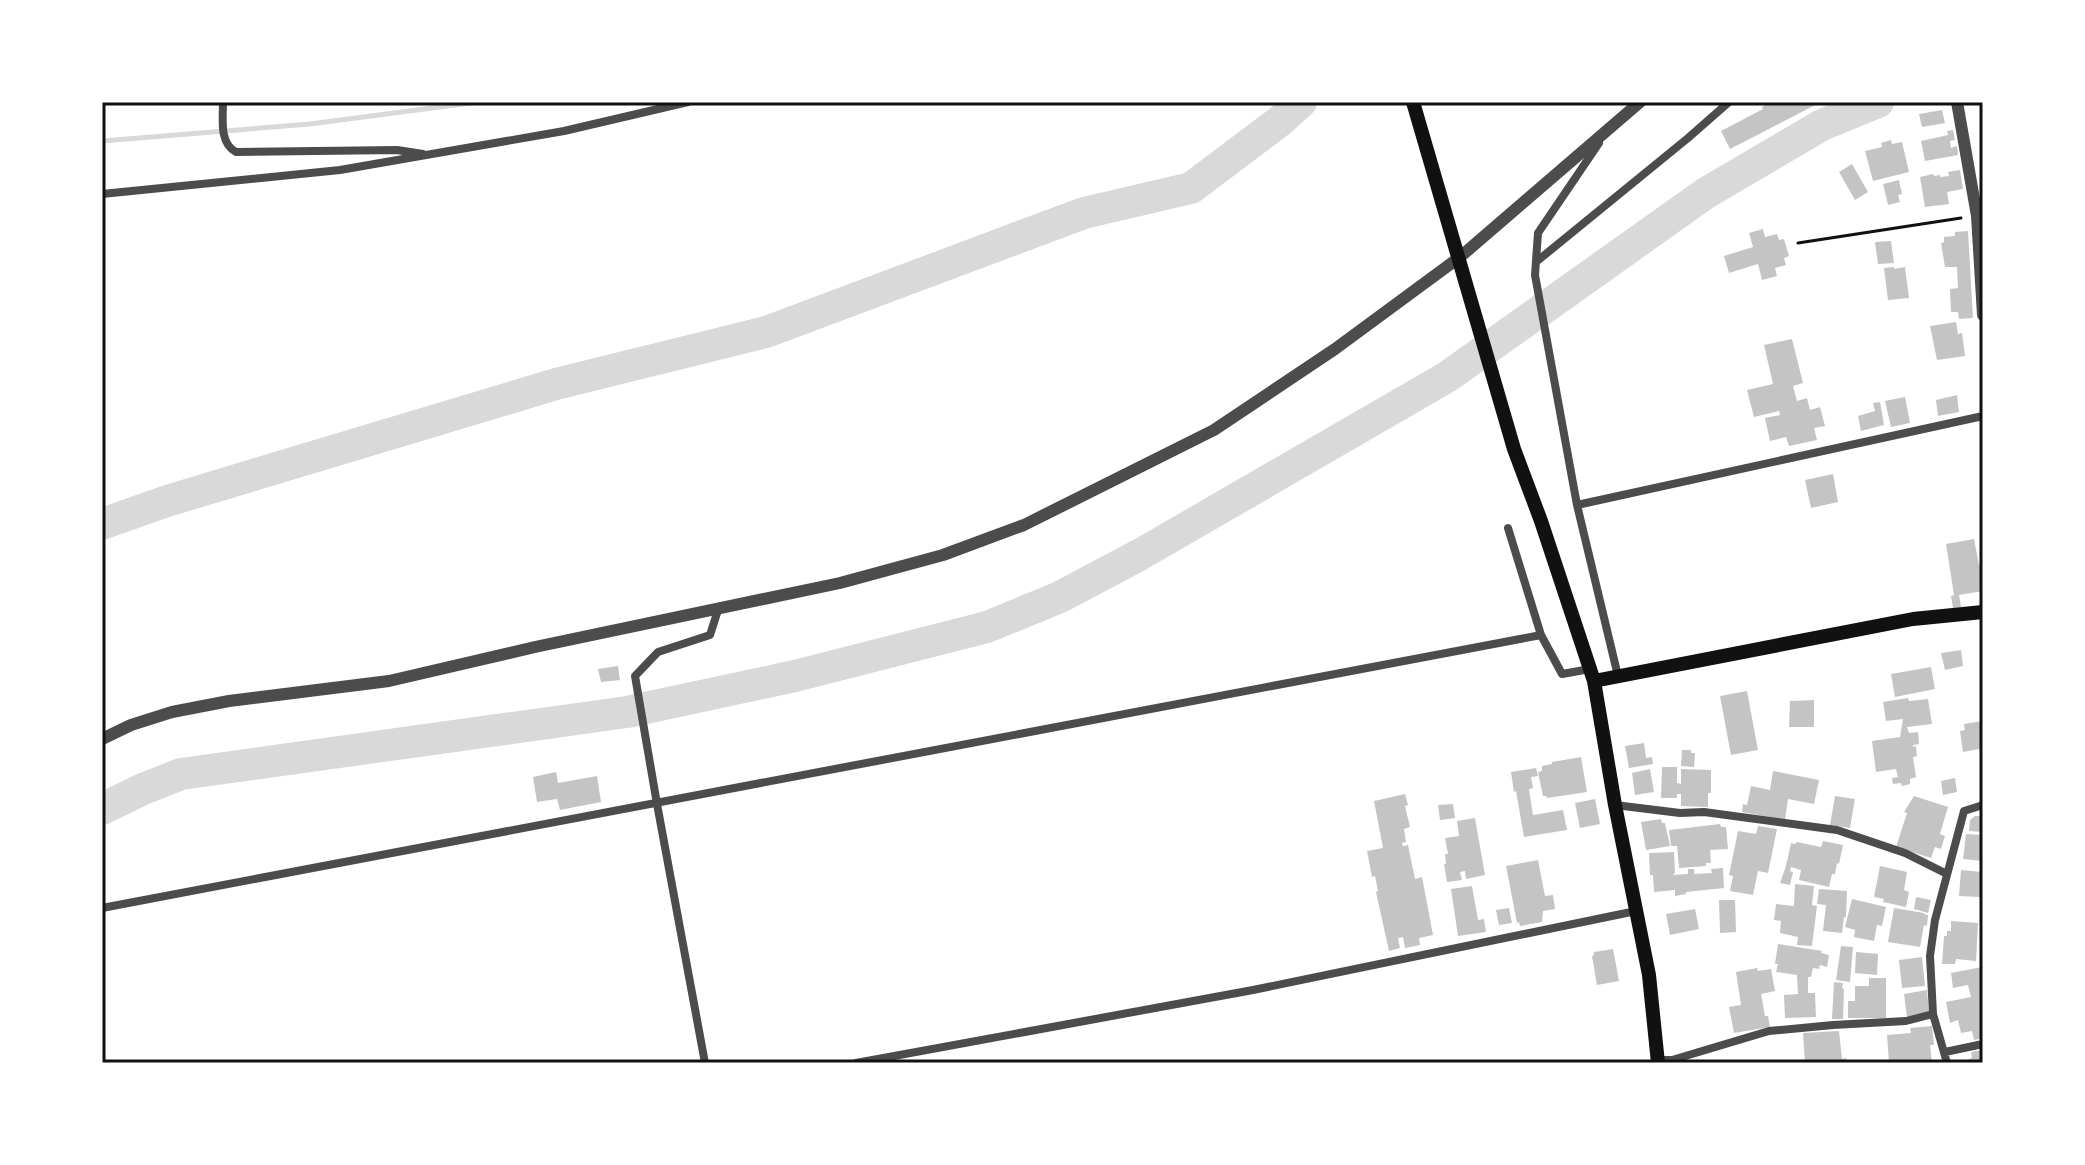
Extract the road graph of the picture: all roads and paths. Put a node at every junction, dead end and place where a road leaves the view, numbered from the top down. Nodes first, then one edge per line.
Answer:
1 (223, 102) edge
2 (688, 102) edge
3 (1413, 102) edge
4 (1640, 102) edge
5 (1729, 102) edge
6 (1957, 102) edge
7 (1610, 125) junction
8 (432, 155) junction
9 (102, 194) edge
10 (1980, 216) edge
11 (1798, 243) dead end
12 (1460, 257) junction
13 (1536, 262) junction
14 (1983, 315) edge
15 (1983, 416) edge
16 (1577, 505) junction
17 (1508, 528) dead end
18 (718, 610) junction
19 (1983, 612) edge
20 (1541, 635) junction
21 (1592, 675) junction
22 (1618, 676) junction
23 (102, 739) edge
24 (657, 804) junction
25 (1615, 805) junction
26 (1983, 805) edge
27 (1947, 874) junction
28 (102, 908) edge
29 (1636, 911) junction
30 (1933, 1014) junction
31 (1983, 1044) edge
32 (1945, 1052) junction
33 (1658, 1062) edge
34 (705, 1063) edge
35 (856, 1063) edge
36 (1947, 1063) edge

1 - 8 street
2 - 8 street
3 - 12 main road
4 - 7 street
5 - 13 street
6 - 10 street
7 - 12 street
7 - 13 street
8 - 9 street
10 - 11 path
10 - 14 street
12 - 18 street
12 - 21 main road
13 - 16 street
15 - 16 street
16 - 22 street
17 - 20 street
18 - 23 street
18 - 24 street
19 - 22 main road
20 - 21 street
20 - 24 street
21 - 22 main road
21 - 25 main road
24 - 28 street
24 - 34 street
25 - 27 street
25 - 29 main road
26 - 27 street
27 - 30 street
29 - 33 main road
29 - 35 street
30 - 32 street
30 - 33 street
31 - 32 street
32 - 36 street

